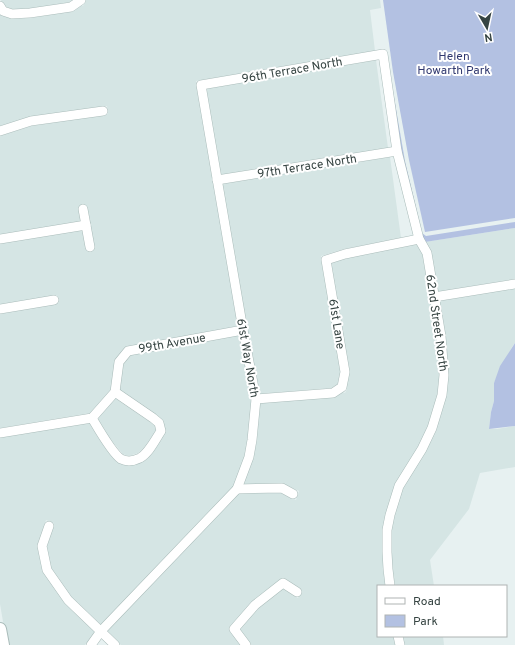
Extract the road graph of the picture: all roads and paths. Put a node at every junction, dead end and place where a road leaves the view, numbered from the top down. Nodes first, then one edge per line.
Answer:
1 (81, 0) edge
2 (0, 6) edge
3 (383, 54) joint
4 (201, 85) joint
5 (103, 111) dead end
6 (0, 131) edge
7 (397, 151) junction
8 (217, 180) junction
9 (83, 209) dead end
10 (86, 225) junction
11 (0, 239) edge
12 (419, 239) junction
13 (90, 247) dead end
14 (515, 284) edge
15 (434, 297) junction
16 (54, 300) dead end
17 (0, 309) edge
18 (243, 330) junction
19 (114, 392) junction
20 (256, 399) junction
21 (92, 418) junction
22 (0, 433) edge
23 (237, 489) junction
24 (293, 494) dead end
25 (49, 526) dead end
26 (390, 585) edge
27 (297, 592) dead end
28 (0, 629) edge
29 (101, 631) junction
30 (2, 645) edge
31 (91, 645) edge
32 (115, 645) edge
33 (246, 645) edge

1 - 2 street
3 - 4 street, 96th Terrace North
3 - 7 street, 62nd Street North
4 - 8 street, 61st Way North
5 - 6 street
7 - 8 street, 97th Terrace North
7 - 12 street, 62nd Street North
8 - 18 street, 61st Way North
9 - 10 street
10 - 11 street
10 - 13 street
12 - 15 street, 62nd Street North
12 - 20 street, 61st Lane
14 - 15 street
15 - 26 street, 62nd Street North
16 - 17 street
18 - 19 street, 99th Avenue
18 - 20 street, 61st Way North
19 - 21 street
19 - 21 street
20 - 23 street, 61st Way North
21 - 22 street
23 - 24 street
23 - 29 street, 61st Way North
25 - 29 street
27 - 33 street
28 - 30 street
29 - 31 street, 61st Way North
29 - 32 street

